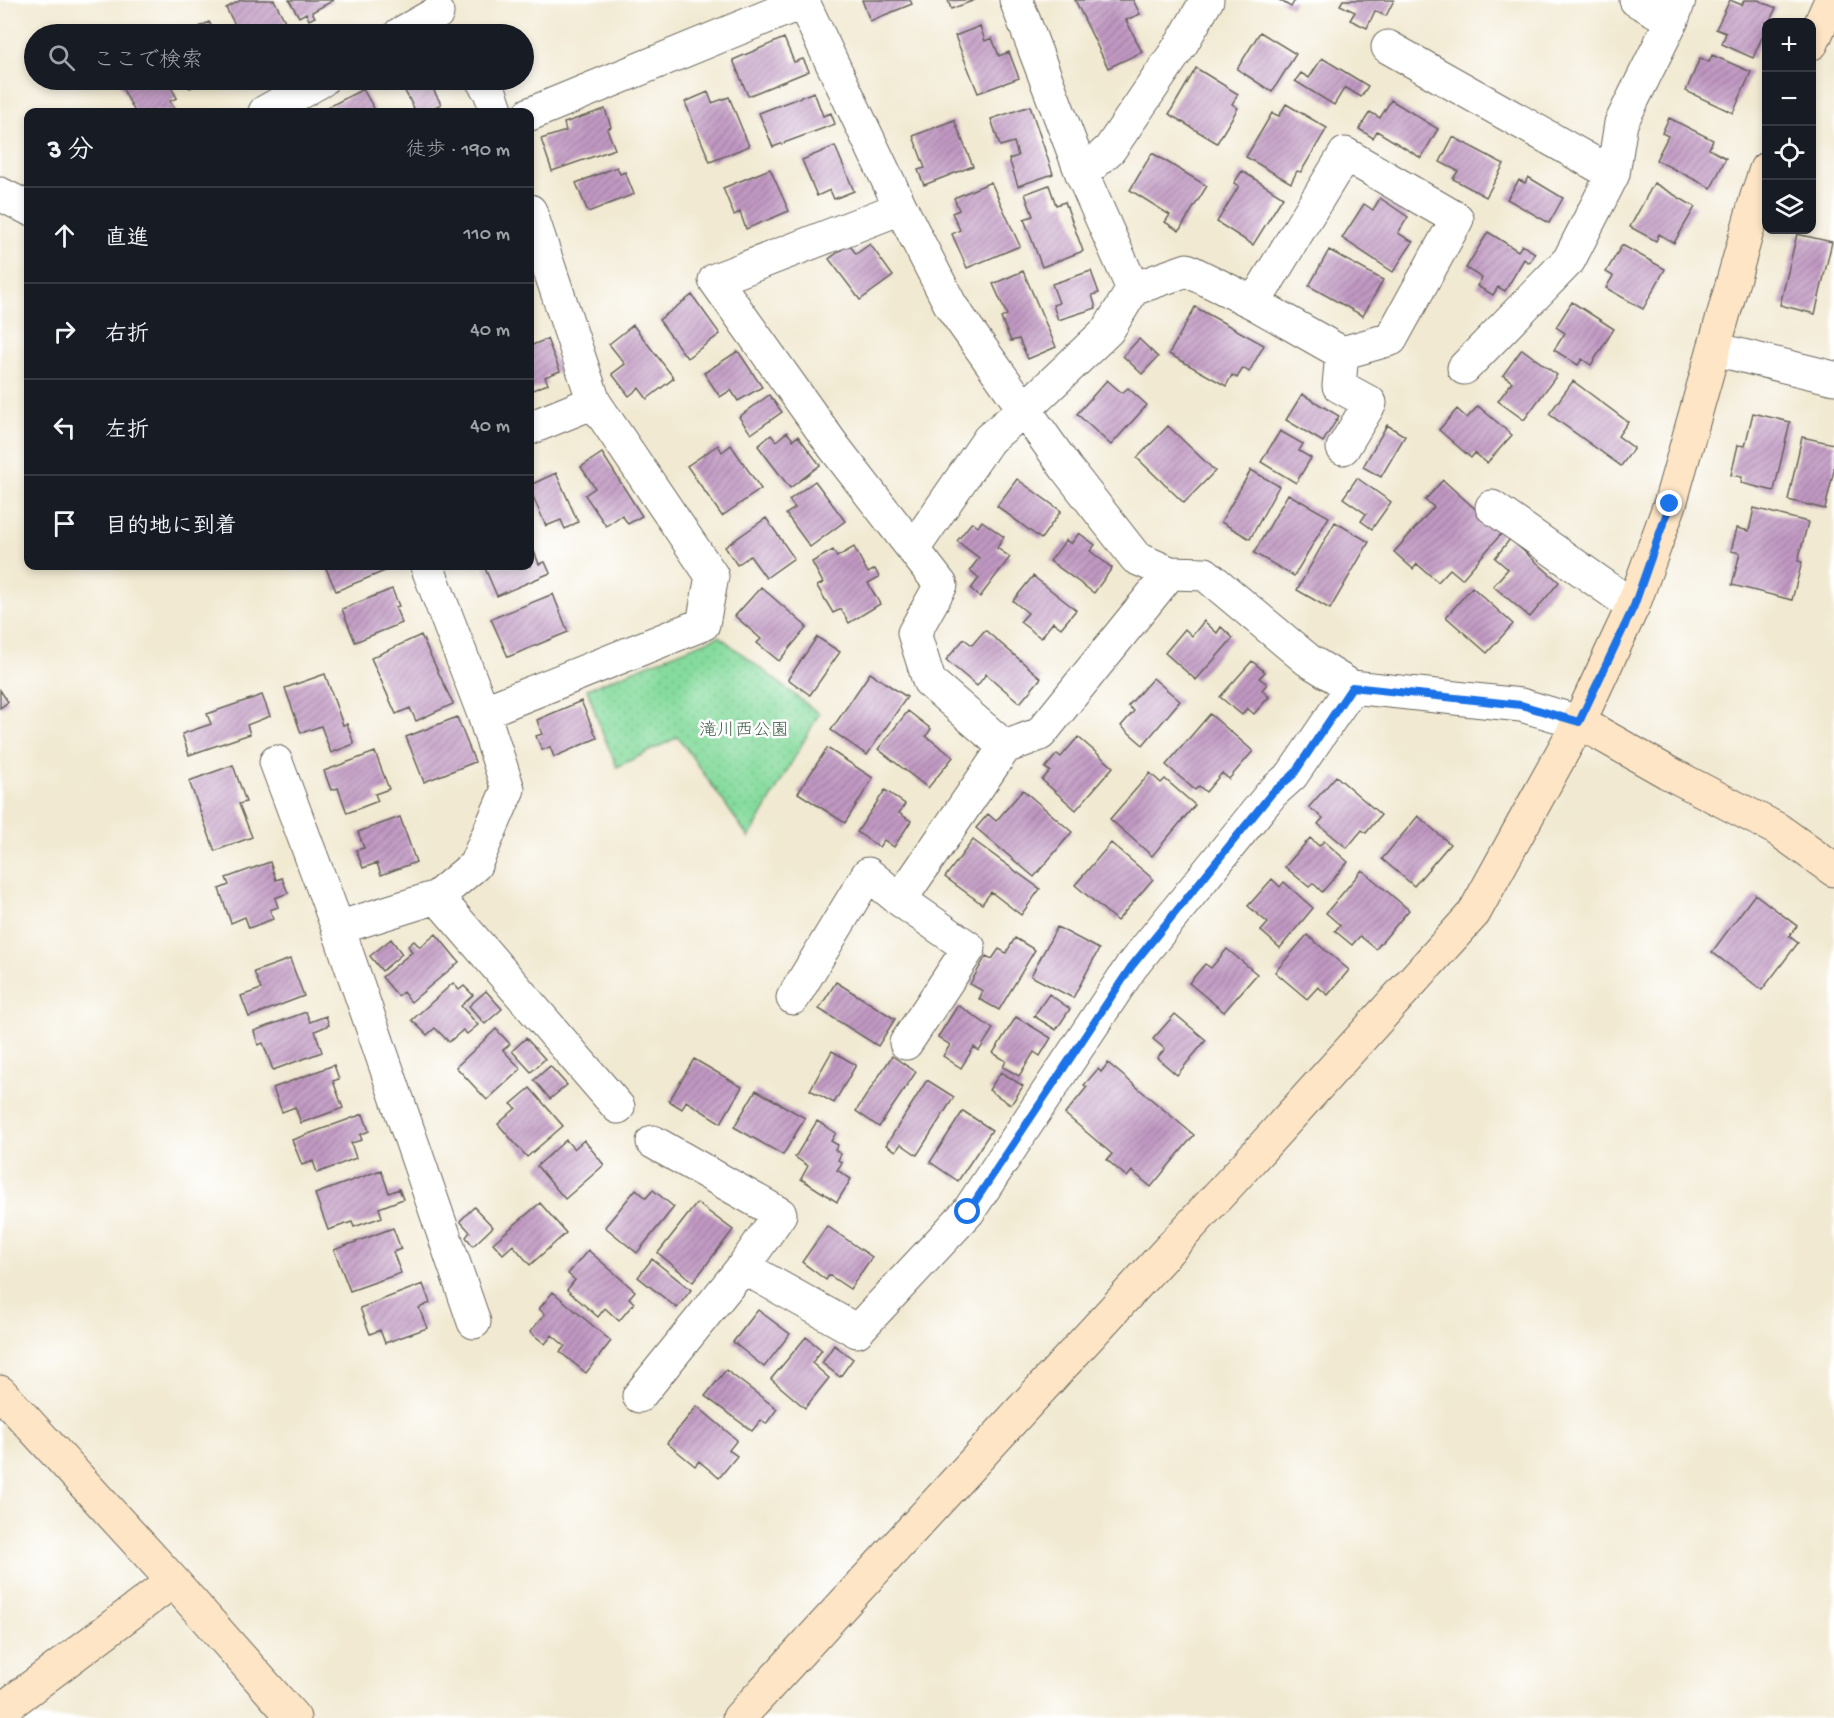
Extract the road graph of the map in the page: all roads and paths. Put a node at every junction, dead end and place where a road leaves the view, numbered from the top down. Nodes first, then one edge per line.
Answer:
1 (1016, 0) edge
2 (1207, 0) edge
3 (1636, 0) edge
4 (803, 1) edge
5 (1676, 10) edge
6 (440, 16) edge
7 (422, 24) edge
8 (1388, 47) dead end
9 (304, 90) edge
10 (489, 90) edge
11 (272, 108) edge
12 (496, 108) edge
13 (534, 112) edge
14 (1082, 174) junction
15 (1613, 174) junction
16 (1763, 180) edge
17 (0, 194) edge
18 (24, 206) edge
19 (901, 208) junction
20 (534, 227) edge
21 (1133, 289) junction
22 (1254, 303) junction
23 (1714, 349) junction
24 (1342, 353) junction
25 (1464, 368) dead end
26 (1834, 378) edge
27 (594, 402) junction
28 (1025, 409) junction
29 (534, 426) edge
30 (1342, 448) dead end
31 (1492, 507) dead end
32 (913, 549) junction
33 (429, 570) edge
34 (1170, 573) junction
35 (1634, 606) junction
36 (1352, 687) junction
37 (483, 712) junction
38 (1579, 722) junction
39 (1005, 747) junction
40 (276, 762) dead end
41 (1834, 870) edge
42 (437, 897) junction
43 (900, 900) junction
44 (338, 928) junction
45 (793, 998) dead end
46 (906, 1043) dead end
47 (618, 1107) dead end
48 (653, 1142) dead end
49 (743, 1266) junction
50 (474, 1323) dead end
51 (0, 1392) edge
52 (639, 1396) dead end
53 (173, 1581) junction
54 (0, 1711) edge
55 (294, 1718) edge
56 (740, 1718) edge

1 - 14 street
2 - 14 street
3 - 5 street
4 - 13 street
4 - 19 street
5 - 15 street
6 - 7 street
8 - 15 street
9 - 11 street
10 - 12 street
14 - 21 street
15 - 25 street
16 - 23 street
17 - 18 street
19 - 28 street
19 - 32 street
20 - 27 street
21 - 22 street
21 - 28 street
22 - 24 street
22 - 24 street
23 - 26 street
23 - 35 street
24 - 30 street
27 - 29 street
27 - 37 street
28 - 32 street
28 - 34 street
31 - 35 street
32 - 39 street
33 - 37 street
34 - 36 street
34 - 39 street
35 - 38 street
36 - 38 street
36 - 49 street
37 - 42 street
38 - 41 street
38 - 56 street
39 - 43 street
40 - 44 street
42 - 44 street
42 - 47 street
43 - 45 street
43 - 46 street
44 - 50 street
48 - 49 street
49 - 52 street
51 - 53 street
53 - 54 street
53 - 55 street

